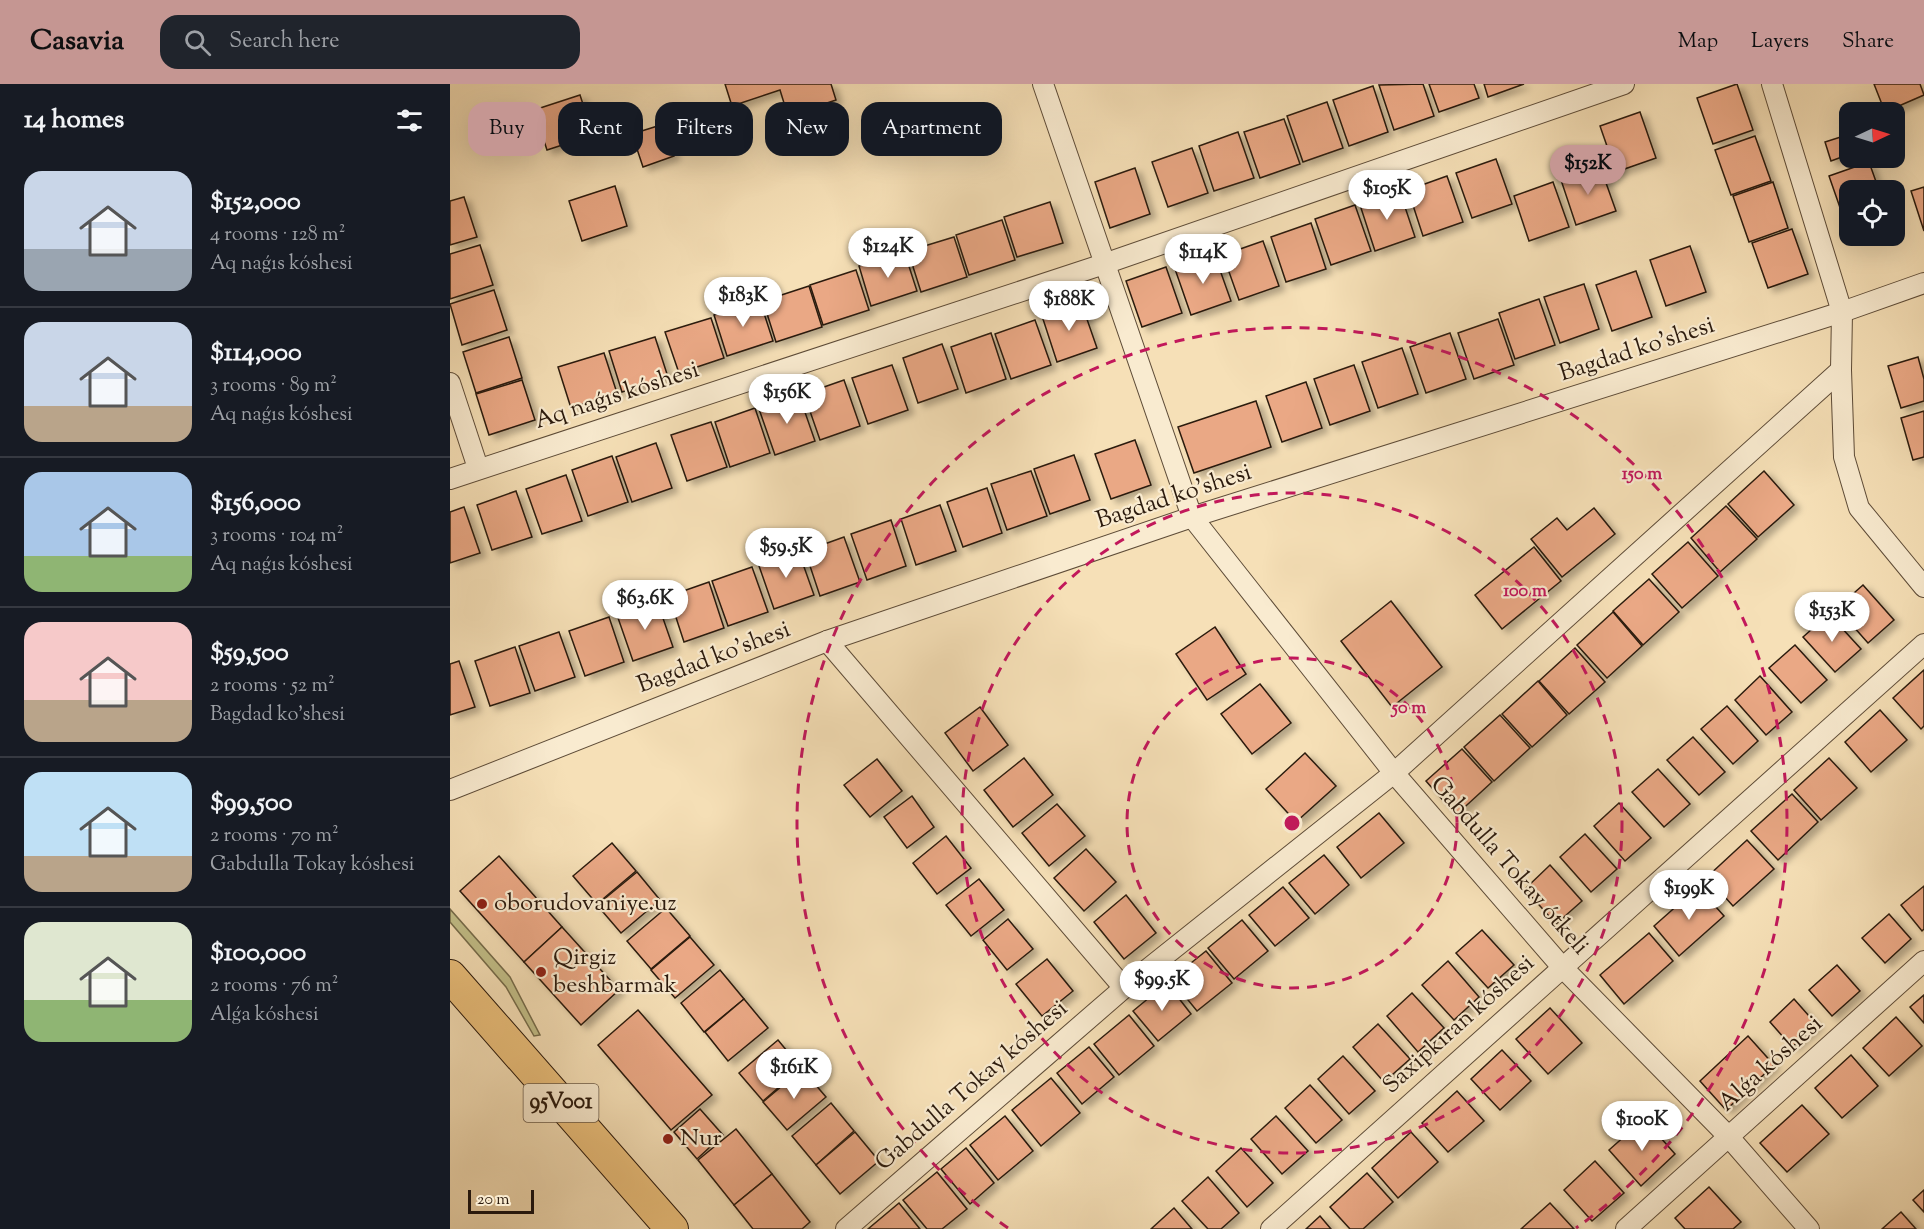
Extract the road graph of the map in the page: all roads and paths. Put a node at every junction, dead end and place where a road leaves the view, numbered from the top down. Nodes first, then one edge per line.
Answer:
1 (1043, 84) edge
2 (1624, 84) edge
3 (1772, 84) edge
4 (1104, 264) junction
5 (1924, 283) edge
6 (1842, 312) junction
7 (1841, 370) junction
8 (450, 382) edge
9 (478, 468) junction
10 (450, 479) edge
11 (1192, 517) junction
12 (1924, 587) edge
13 (827, 641) junction
14 (1924, 644) edge
15 (1394, 773) junction
16 (450, 790) edge
17 (1924, 961) edge
18 (1562, 967) junction
19 (450, 976) edge
20 (1124, 988) junction
21 (1728, 1136) junction
22 (672, 1229) edge
23 (846, 1229) edge
24 (1271, 1229) edge
25 (1626, 1229) edge
26 (1809, 1229) edge

1 - 4 street, Ǵabdulla Tokay ótkeli
2 - 4 street, Aq naǵıs kóshesi
3 - 6 street
4 - 9 street, Aq naǵıs kóshesi
4 - 11 street, Ǵabdulla Tokay ótkeli
5 - 6 street, Bagdad ko'shesi
6 - 7 street
6 - 11 street, Bagdad ko'shesi
7 - 12 street
7 - 15 street, Ǵabdulla Tokay kóshesi
8 - 9 street
9 - 10 street, Aq naǵıs kóshesi
11 - 13 street, Bagdad ko'shesi
11 - 15 street, Ǵabdulla Tokay ótkeli
13 - 16 street, Bagdad ko'shesi
13 - 20 street
14 - 18 street, Saxipkıran kóshesi
15 - 18 street, Ǵabdulla Tokay ótkeli
15 - 20 street, Ǵabdulla Tokay kóshesi
17 - 21 street, Alǵa kóshesi
18 - 21 street, Ǵabdulla Tokay ótkeli
18 - 24 street, Saxipkıran kóshesi
19 - 22 main road, 95V001
20 - 23 street, Ǵabdulla Tokay kóshesi
21 - 25 street, Alǵa kóshesi
21 - 26 street, Ǵabdulla Tokay ótkeli

